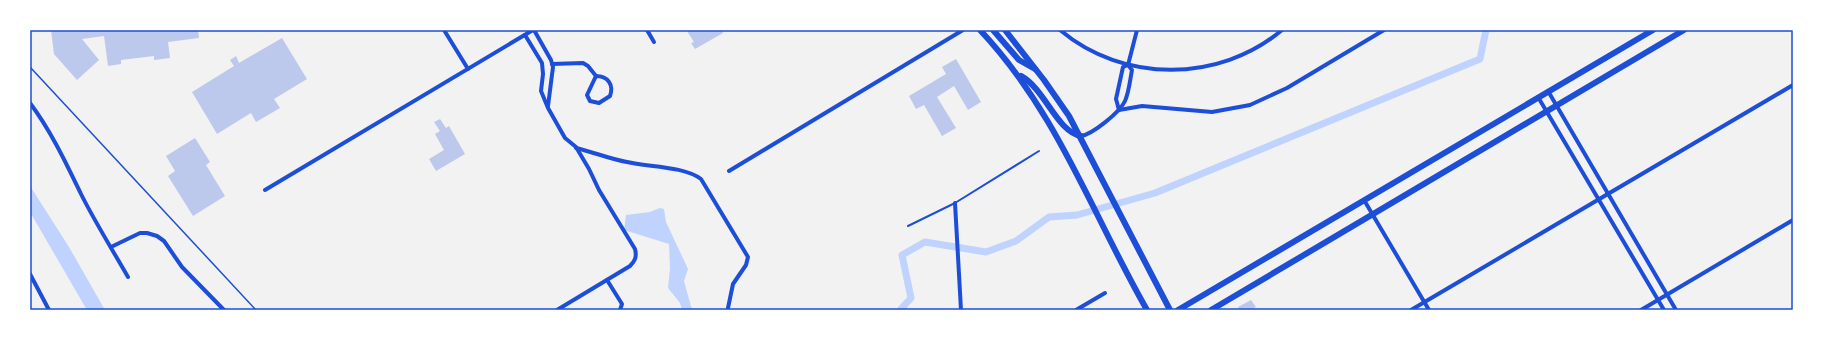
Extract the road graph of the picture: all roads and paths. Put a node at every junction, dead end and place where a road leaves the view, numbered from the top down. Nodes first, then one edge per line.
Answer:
1 (444, 30) edge
2 (533, 30) edge
3 (647, 30) edge
4 (963, 30) edge
5 (980, 30) edge
6 (993, 30) edge
7 (1005, 30) edge
8 (1060, 30) edge
9 (1137, 30) edge
10 (1282, 30) edge
11 (1286, 30) edge
12 (1384, 30) edge
13 (1653, 30) edge
14 (1684, 30) edge
15 (525, 35) junction
16 (1274, 37) junction
17 (654, 42) dead end
18 (552, 64) junction
19 (1128, 65) junction
20 (30, 67) edge
21 (468, 69) junction
22 (1038, 71) junction
23 (1017, 74) junction
24 (596, 76) junction
25 (1793, 85) edge
26 (1548, 91) junction
27 (1538, 97) junction
28 (30, 103) edge
29 (1556, 105) junction
30 (548, 108) junction
31 (1120, 110) junction
32 (1546, 111) junction
33 (1081, 136) junction
34 (576, 148) junction
35 (1039, 151) dead end
36 (729, 172) dead end
37 (265, 190) dead end
38 (1608, 194) junction
39 (1364, 200) junction
40 (1598, 200) junction
41 (955, 203) junction
42 (1372, 214) junction
43 (1793, 220) edge
44 (908, 226) dead end
45 (111, 247) junction
46 (30, 274) edge
47 (128, 277) dead end
48 (607, 280) junction
49 (35, 283) junction
50 (30, 285) edge
51 (1105, 293) dead end
52 (1667, 295) junction
53 (1658, 300) junction
54 (1424, 302) junction
55 (728, 308) dead end
56 (49, 310) edge
57 (224, 310) edge
58 (256, 310) edge
59 (557, 310) edge
60 (620, 310) edge
61 (961, 310) edge
62 (1076, 310) edge
63 (1147, 310) edge
64 (1170, 310) edge
65 (1178, 310) edge
66 (1212, 310) edge
67 (1411, 310) edge
68 (1429, 310) edge
69 (1641, 310) edge
70 (1664, 310) edge
71 (1676, 310) edge

1 - 21 street
2 - 15 street
2 - 18 street
3 - 17 street
4 - 36 street
5 - 23 main road
6 - 22 main road
7 - 22 main road
8 - 19 street
9 - 19 street
10 - 16 street
11 - 16 street
12 - 31 street
13 - 26 main road
14 - 29 main road
15 - 21 street
15 - 30 street
16 - 19 street
18 - 24 street
18 - 30 street
19 - 31 street
19 - 31 street
20 - 58 path
21 - 37 street
22 - 33 main road
23 - 33 main road
23 - 63 main road
24 - 24 street
25 - 38 street
26 - 27 main road
26 - 29 street
27 - 32 street
27 - 39 main road
28 - 45 street
29 - 32 main road
29 - 38 street
30 - 34 street
31 - 33 street
32 - 40 street
32 - 42 main road
33 - 64 main road
34 - 48 street
34 - 55 street
35 - 41 lane
38 - 40 street
38 - 52 street
39 - 42 street
39 - 65 main road
40 - 53 street
40 - 54 street
41 - 44 lane
41 - 61 street
42 - 54 street
42 - 66 main road
43 - 52 street
45 - 47 street
45 - 57 street
46 - 49 street
48 - 59 street
48 - 60 street
49 - 50 street
49 - 56 street
51 - 62 street
52 - 53 street
52 - 71 street
53 - 69 street
53 - 70 street
54 - 67 street
54 - 68 street

